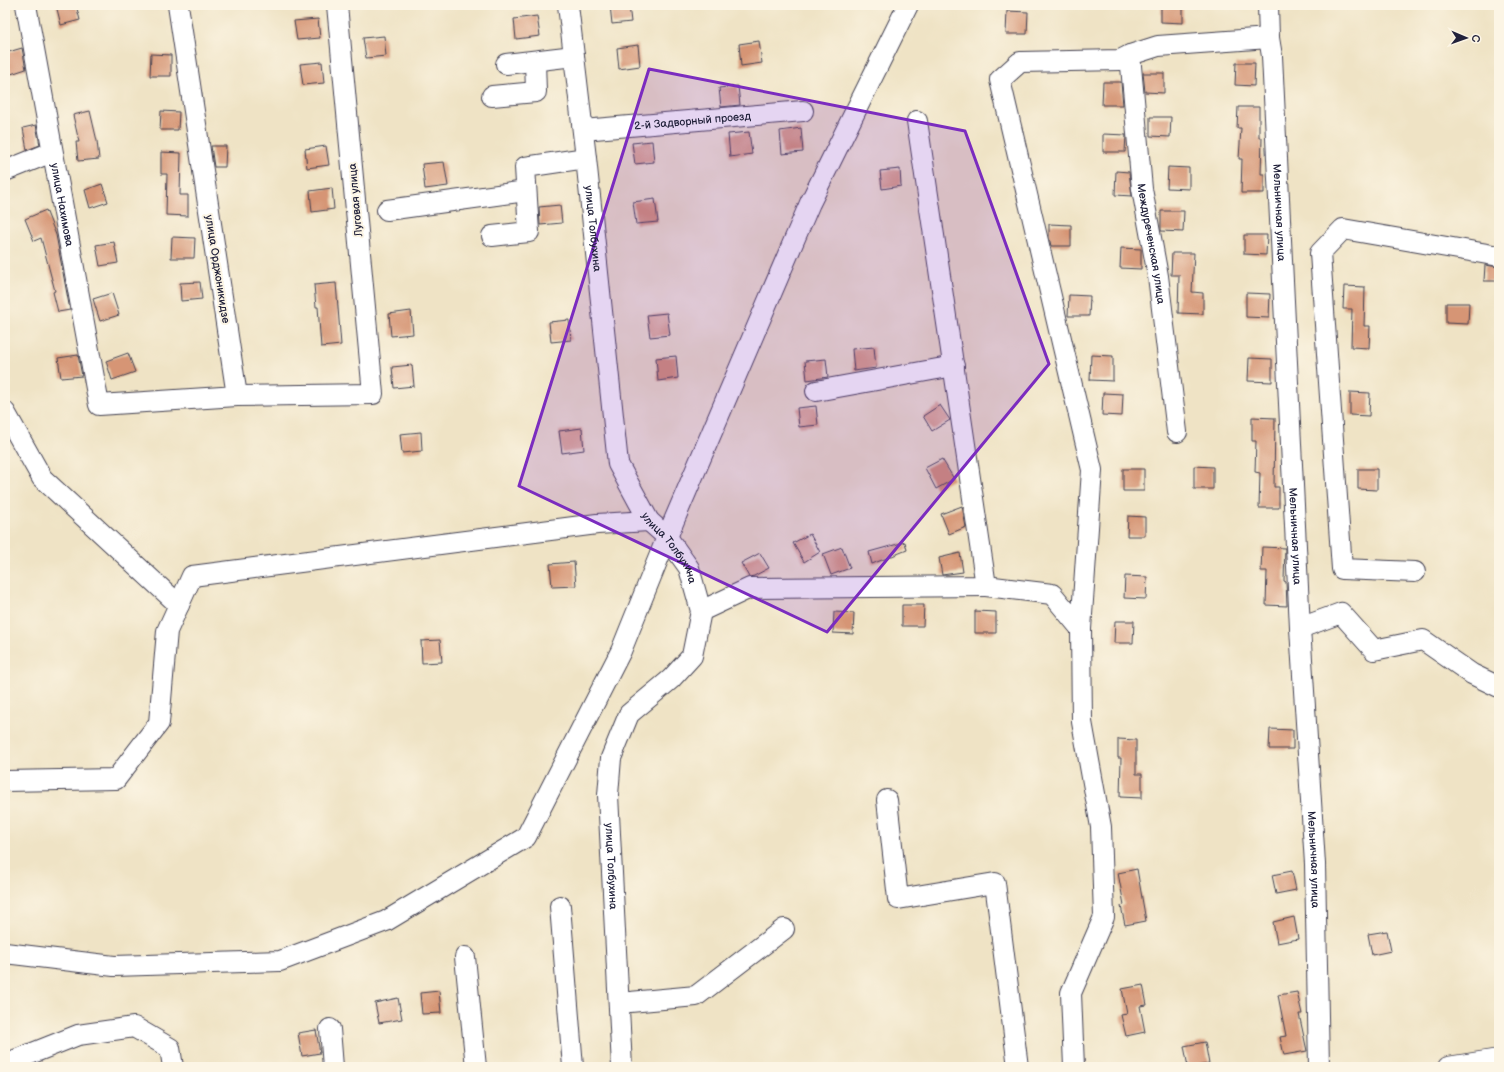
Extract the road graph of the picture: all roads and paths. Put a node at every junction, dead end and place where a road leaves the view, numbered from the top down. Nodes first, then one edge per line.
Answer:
1 (26, 5) edge
2 (178, 5) edge
3 (337, 5) edge
4 (568, 5) edge
5 (908, 5) edge
6 (1268, 5) edge
7 (1269, 38) junction
8 (1130, 55) junction
9 (574, 56) junction
10 (535, 61) junction
11 (506, 64) dead end
12 (492, 96) dead end
13 (803, 110) dead end
14 (917, 121) dead end
15 (583, 130) junction
16 (52, 152) junction
17 (586, 158) junction
18 (5, 171) edge
19 (526, 191) junction
20 (387, 210) dead end
21 (492, 236) dead end
22 (1499, 256) edge
23 (954, 366) junction
24 (816, 391) dead end
25 (237, 396) junction
26 (5, 412) edge
27 (1177, 432) dead end
28 (649, 521) junction
29 (668, 537) junction
30 (1415, 572) dead end
31 (986, 586) junction
32 (179, 605) junction
33 (701, 611) junction
34 (1081, 628) junction
35 (1300, 628) junction
36 (1499, 687) edge
37 (5, 781) edge
38 (887, 800) dead end
39 (560, 906) dead end
40 (784, 929) dead end
41 (5, 953) edge
42 (465, 957) dead end
43 (619, 1003) junction
44 (330, 1029) dead end
45 (1499, 1059) edge
46 (5, 1064) edge
47 (174, 1067) edge
48 (333, 1067) edge
49 (476, 1067) edge
50 (573, 1067) edge
51 (622, 1067) edge
52 (1018, 1067) edge
53 (1074, 1067) edge
54 (1319, 1067) edge
55 (1448, 1067) edge

1 - 16 street, улица Нахимова
2 - 25 street, улица Орджоникидзе
3 - 25 street, Луговая улица
4 - 9 street, улица Толбухина
5 - 29 street
6 - 7 street, Мельничная улица
7 - 8 street
7 - 35 street, Мельничная улица
8 - 27 street, Междуреченская улица
8 - 34 street
9 - 10 street
9 - 15 street, улица Толбухина
10 - 11 street
10 - 12 street
13 - 15 street, 2-й Задворный проезд
14 - 23 street
15 - 17 street, улица Толбухина
16 - 18 street
16 - 25 street, улица Нахимова
17 - 19 street
17 - 28 street, улица Толбухина
19 - 20 street
19 - 21 street
22 - 30 street
23 - 24 street
23 - 31 street
26 - 32 street
28 - 29 street, улица Толбухина
28 - 32 street
29 - 33 street, улица Толбухина
29 - 41 street
31 - 33 street
31 - 34 street
32 - 37 street
33 - 43 street, улица Толбухина
34 - 53 street
35 - 36 street
35 - 54 street, Мельничная улица
38 - 52 street
39 - 50 street
40 - 43 street
42 - 49 street
43 - 51 street, улица Толбухина
44 - 48 street
45 - 55 street
46 - 47 street

